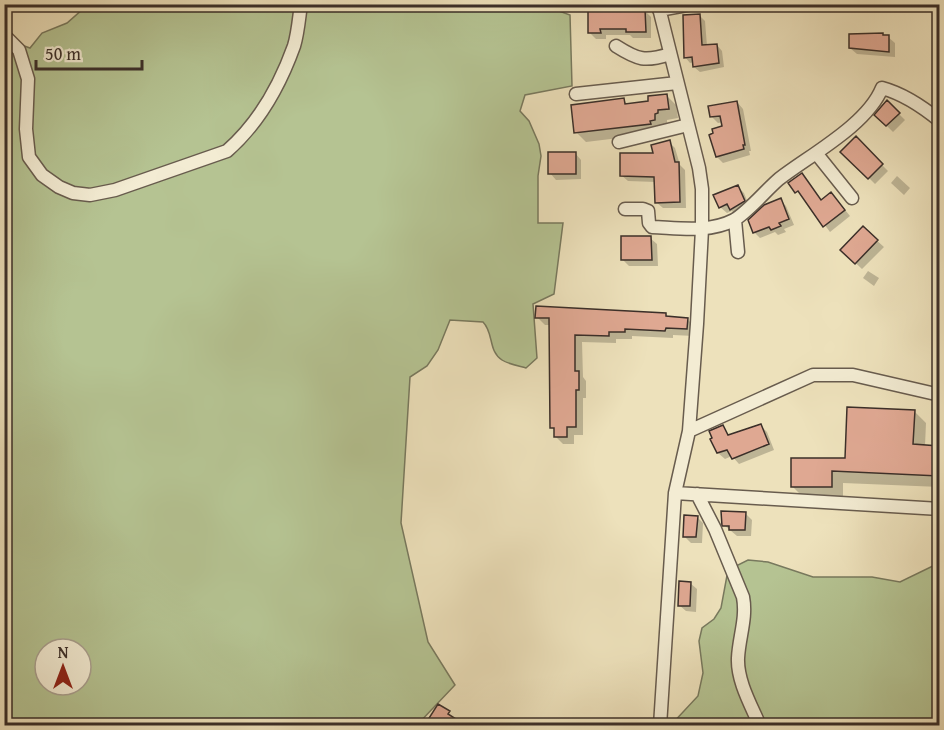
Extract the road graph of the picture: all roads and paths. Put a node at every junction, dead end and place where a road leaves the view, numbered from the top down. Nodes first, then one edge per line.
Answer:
1 (301, 4) edge
2 (692, 4) edge
3 (659, 7) edge
4 (4, 35) edge
5 (616, 46) dead end
6 (670, 54) junction
7 (677, 83) junction
8 (576, 94) dead end
9 (939, 121) edge
10 (688, 124) junction
11 (619, 142) dead end
12 (816, 153) junction
13 (852, 198) dead end
14 (625, 208) dead end
15 (735, 220) junction
16 (702, 229) junction
17 (738, 252) dead end
18 (939, 395) edge
19 (689, 431) junction
20 (675, 493) junction
21 (697, 495) junction
22 (939, 509) edge
23 (660, 726) edge
24 (760, 726) edge

1 - 4 street
2 - 3 street
3 - 6 street
5 - 6 street
6 - 7 street
7 - 8 street
7 - 10 street
9 - 12 street
10 - 11 street
10 - 16 street
12 - 13 street
12 - 15 street
14 - 16 street
15 - 16 street
15 - 17 street
16 - 19 street
18 - 19 street
19 - 20 street
20 - 21 street
20 - 23 street
21 - 22 street
21 - 24 street

